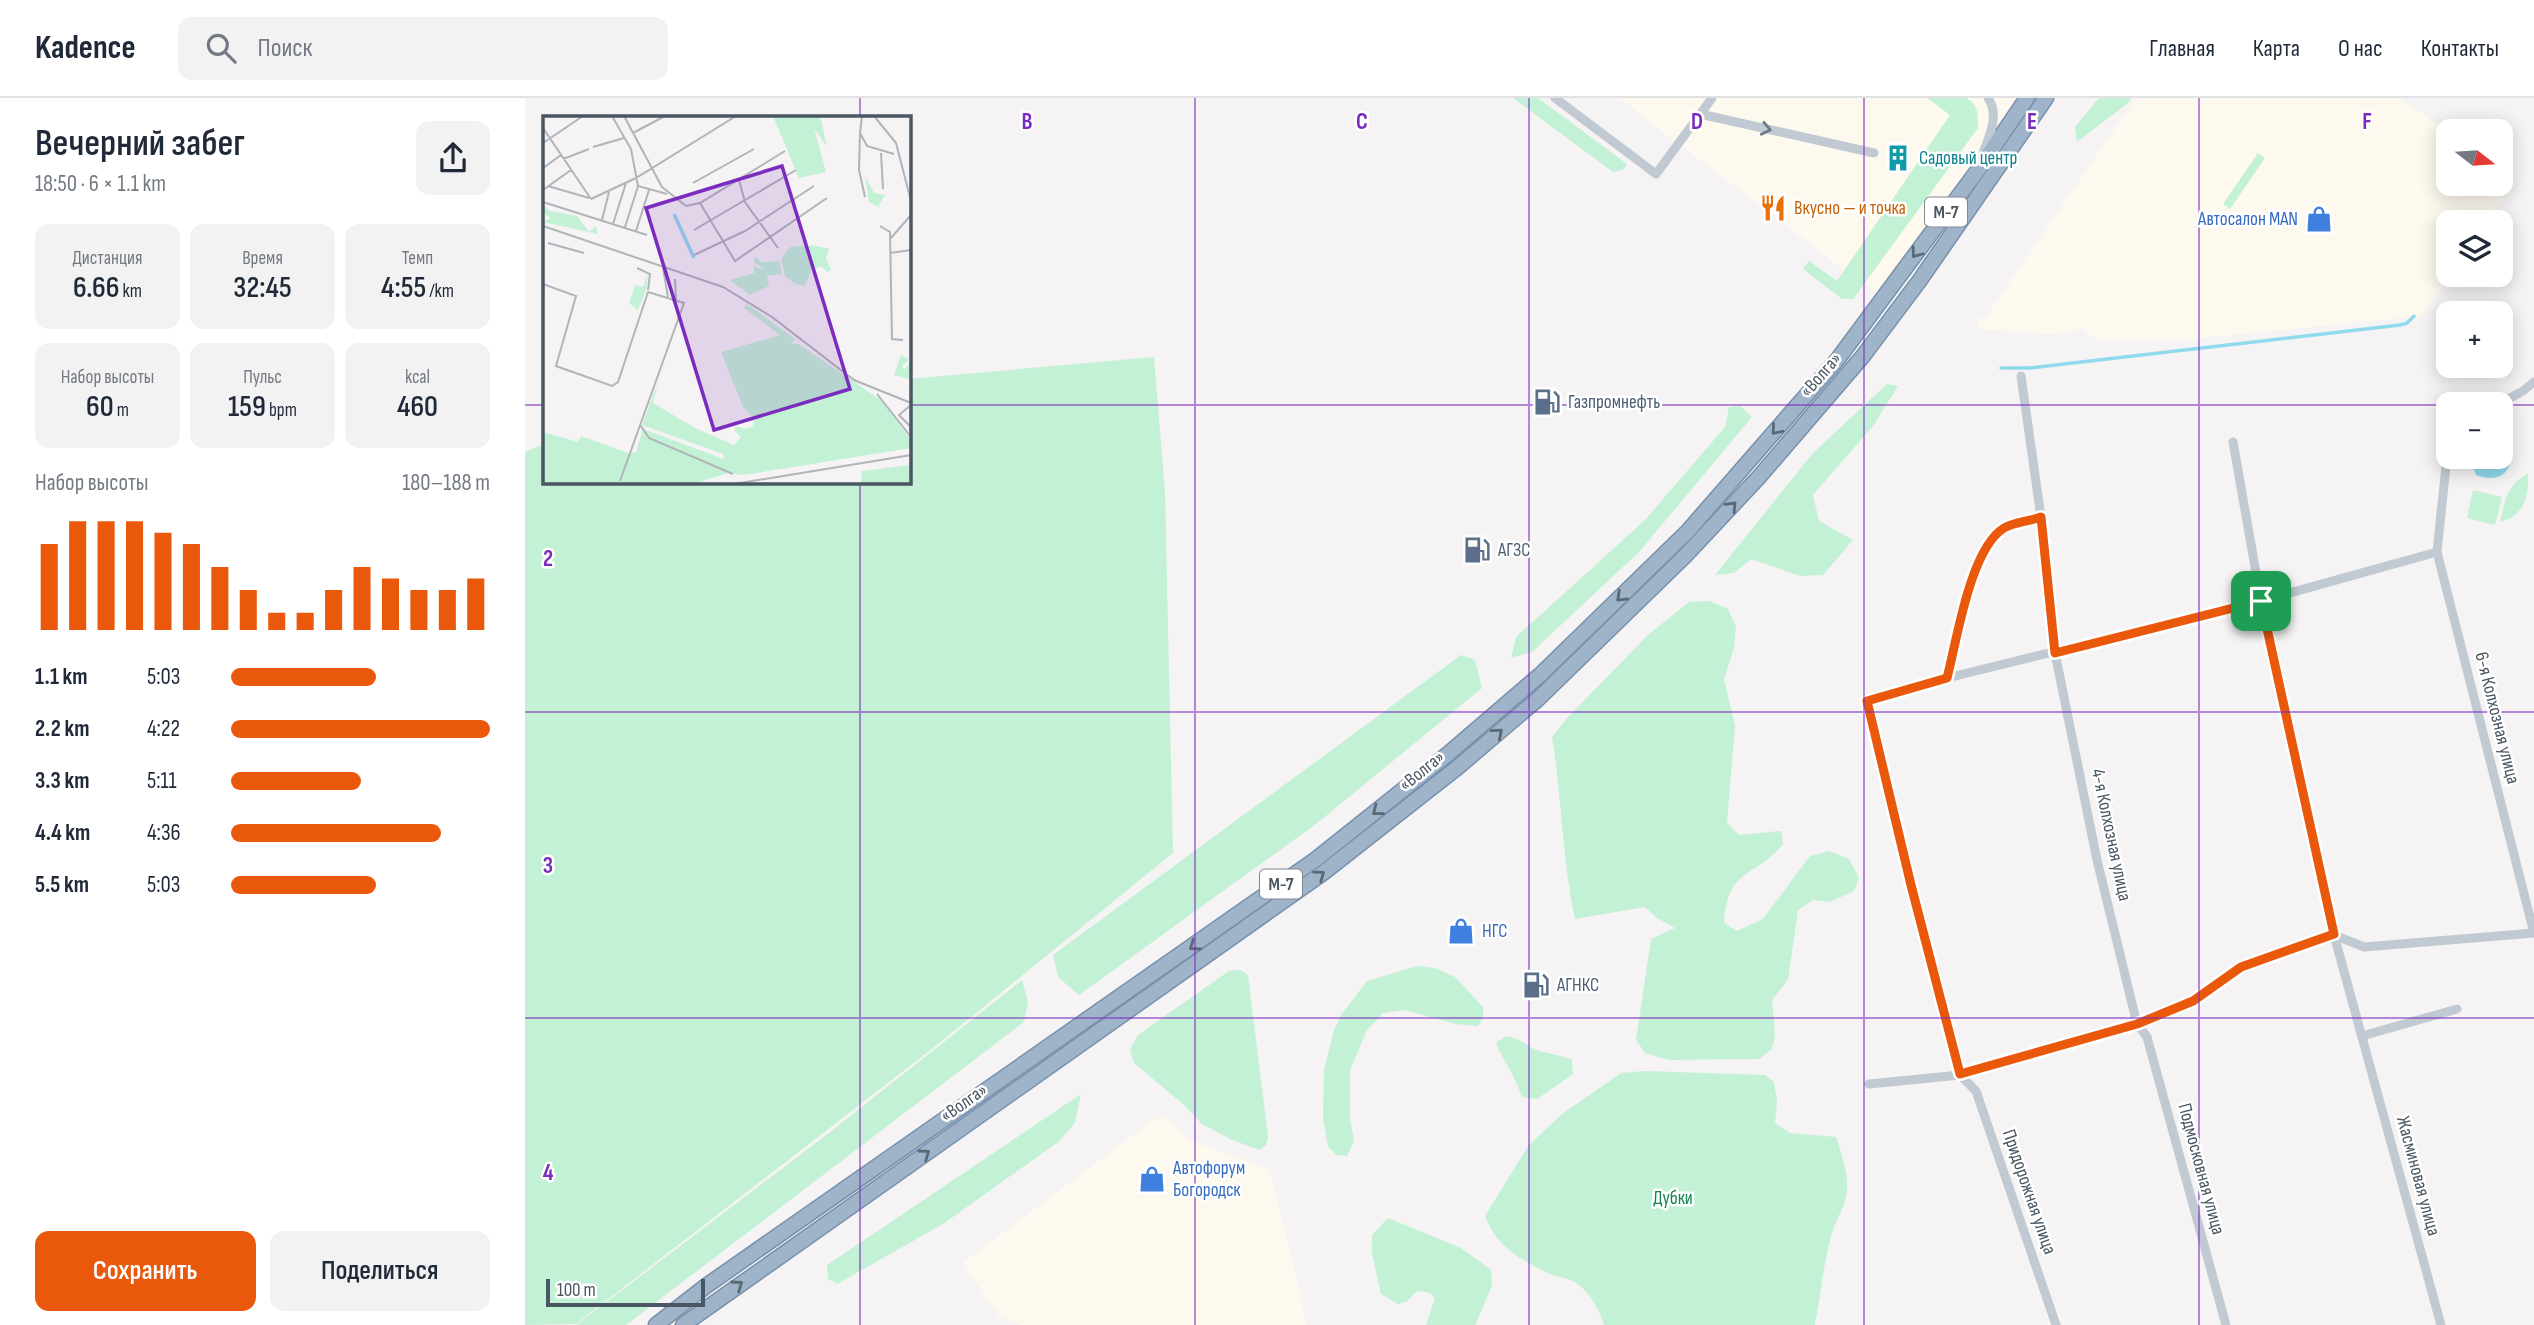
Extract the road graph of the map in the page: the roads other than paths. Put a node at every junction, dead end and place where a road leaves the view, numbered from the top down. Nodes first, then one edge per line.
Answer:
1 (1555, 98) edge
2 (1712, 98) edge
3 (1988, 98) edge
4 (2027, 98) edge
5 (2046, 98) edge
6 (1700, 114) junction
7 (1874, 153) dead end
8 (1977, 170) junction
9 (2021, 376) dead end
10 (2534, 382) edge
11 (2513, 396) edge
12 (2233, 442) dead end
13 (2446, 469) edge
14 (2041, 517) junction
15 (2437, 552) junction
16 (2261, 601) junction
17 (2055, 653) junction
18 (1947, 678) junction
19 (2534, 933) edge
20 (2334, 934) junction
21 (2457, 1009) dead end
22 (2137, 1024) junction
23 (2362, 1036) junction
24 (1960, 1074) junction
25 (1869, 1084) dead end
26 (656, 1325) edge
27 (683, 1325) edge
28 (2056, 1325) edge
29 (2226, 1325) edge
30 (2441, 1325) edge

1 - 6 street
2 - 6 street
3 - 8 street
4 - 8 highway, М-7
27 -> 5 highway, «Волга» / М-7
6 -> 7 street
8 -> 26 highway, «Волга» / М-7
9 - 14 street, 4-я Колхозная улица
10 - 11 street
12 - 16 street, Жасминовая улица
13 - 15 street
14 - 17 street, 4-я Колхозная улица
14 - 18 street
15 - 16 street
15 - 19 street, 6-я Колхозная улица
16 - 17 street
16 - 20 street, Жасминовая улица
17 - 18 street
17 - 22 street, 4-я Колхозная улица
18 - 24 street
19 - 20 street
20 - 22 street
20 - 23 street, Жасминовая улица
21 - 23 street
22 - 24 street
22 - 29 street, Подмосковная улица
23 - 30 street, Жасминовая улица
24 - 25 street
24 - 28 street, Придорожная улица

